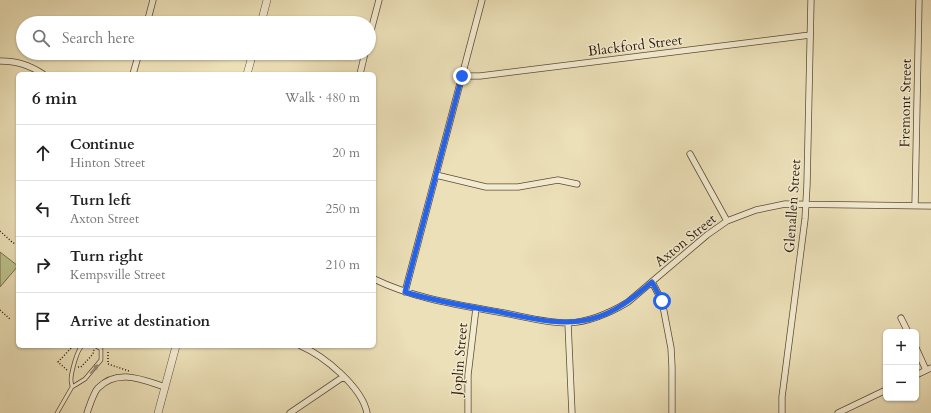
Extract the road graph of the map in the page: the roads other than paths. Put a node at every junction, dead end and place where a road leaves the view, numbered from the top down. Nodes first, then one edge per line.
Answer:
1 (153, 0) edge
2 (267, 0) edge
3 (379, 0) edge
4 (482, 0) edge
5 (811, 0) edge
6 (919, 0) edge
7 (149, 16) edge
8 (263, 16) edge
9 (375, 16) edge
10 (810, 36) junction
11 (137, 60) edge
12 (251, 60) edge
13 (363, 60) edge
14 (0, 61) edge
15 (39, 72) edge
16 (134, 72) edge
17 (248, 72) edge
18 (360, 72) edge
19 (462, 76) junction
20 (690, 154) dead end
21 (436, 175) junction
22 (577, 184) dead end
23 (806, 203) junction
24 (915, 206) junction
25 (931, 206) edge
26 (727, 221) junction
27 (376, 280) edge
28 (652, 282) junction
29 (405, 292) junction
30 (476, 308) junction
31 (901, 318) dead end
32 (568, 323) junction
33 (906, 329) edge
34 (79, 348) edge
35 (98, 348) edge
36 (175, 348) edge
37 (304, 348) edge
38 (919, 353) edge
39 (928, 369) edge
40 (919, 374) edge
41 (343, 377) junction
42 (165, 386) junction
43 (72, 387) junction
44 (883, 391) edge
45 (57, 413) edge
46 (87, 413) edge
47 (158, 413) edge
48 (290, 413) edge
49 (367, 413) edge
50 (468, 413) edge
51 (572, 413) edge
52 (672, 413) edge
53 (782, 413) edge
54 (838, 413) edge

1 - 7 street
2 - 8 street
3 - 9 street
4 - 19 street
5 - 10 street, Glenallen Street
6 - 24 street, Fremont Street
10 - 19 street, Blackford Street
10 - 23 street, Glenallen Street
11 - 16 street
12 - 17 street
13 - 18 street
14 - 15 street
19 - 21 street
20 - 26 street
21 - 22 street
21 - 29 street
23 - 24 street, Axton Street
23 - 26 street, Axton Street
23 - 53 street, Glenallen Street
24 - 25 street, Axton Street
26 - 28 street, Axton Street
27 - 29 street, Axton Street
28 - 32 street, Axton Street
28 - 52 street
29 - 30 street, Axton Street
30 - 32 street, Axton Street
30 - 50 street, Joplin Street
31 - 33 street
32 - 51 street
34 - 43 lane
43 -> 35 lane
36 - 42 street
37 - 41 street
38 - 39 street
39 - 40 street
41 - 48 street
41 - 49 street
42 - 46 street
42 - 47 street
43 - 45 lane
44 - 54 street

